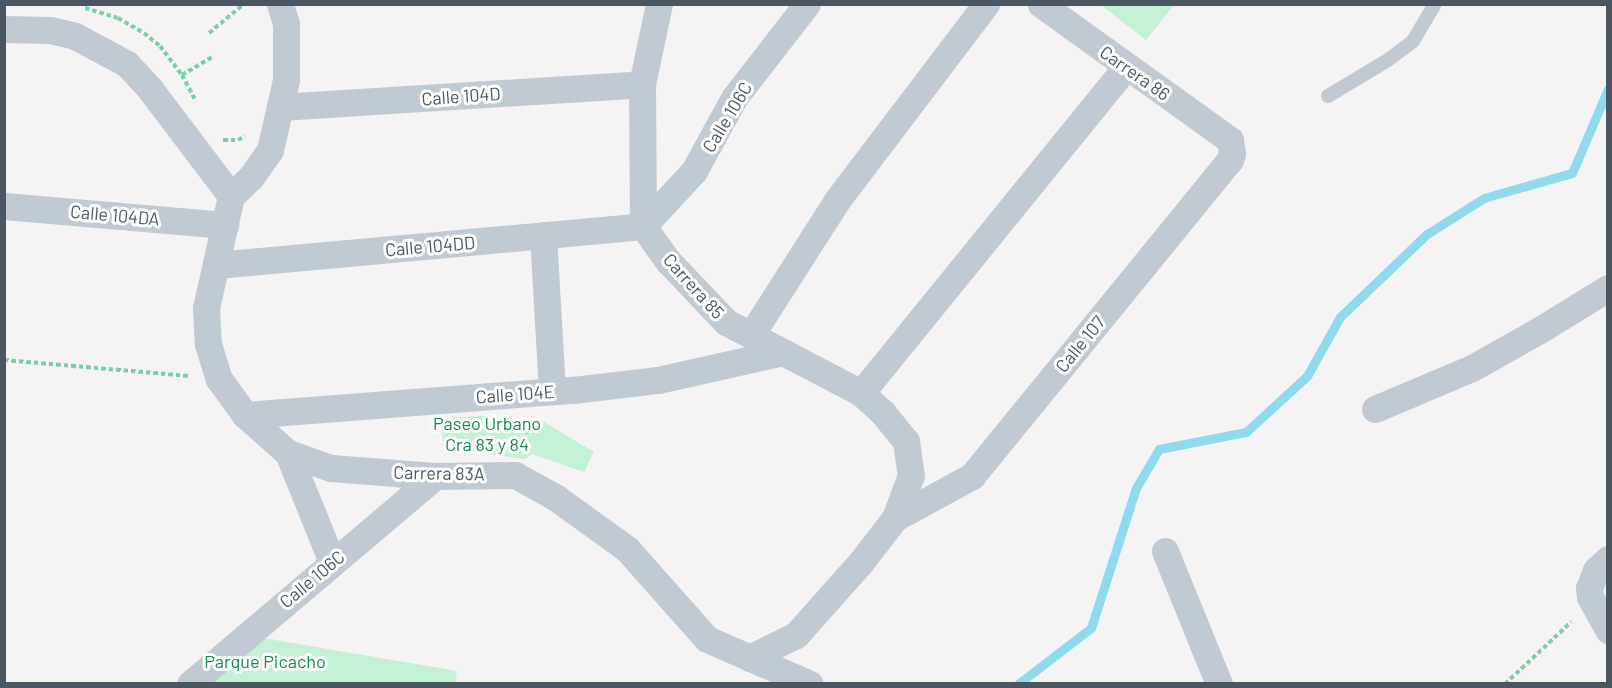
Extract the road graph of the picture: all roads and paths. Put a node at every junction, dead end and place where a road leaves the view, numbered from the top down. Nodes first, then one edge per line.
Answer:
1 (244, 4) edge
2 (280, 4) edge
3 (659, 4) edge
4 (807, 4) edge
5 (986, 4) edge
6 (1041, 4) edge
7 (1435, 4) edge
8 (75, 7) dead end
9 (4, 29) edge
10 (209, 33) dead end
11 (214, 56) dead end
12 (1126, 67) junction
13 (183, 75) junction
14 (642, 84) junction
15 (1328, 96) dead end
16 (280, 108) junction
17 (201, 111) dead end
18 (248, 134) dead end
19 (220, 139) dead end
20 (1230, 140) joint
21 (231, 196) junction
22 (4, 206) edge
23 (225, 225) junction
24 (643, 226) junction
25 (543, 236) junction
26 (216, 265) junction
27 (1608, 288) edge
28 (751, 335) junction
29 (783, 352) junction
30 (4, 360) edge
31 (219, 379) junction
32 (552, 391) junction
33 (861, 393) junction
34 (1375, 409) dead end
35 (245, 415) junction
36 (288, 453) junction
37 (911, 475) joint
38 (435, 476) junction
39 (895, 518) junction
40 (1165, 551) dead end
41 (1608, 559) edge
42 (332, 562) junction
43 (1590, 597) junction
44 (1608, 630) edge
45 (749, 658) junction
46 (190, 684) edge
47 (810, 684) edge
48 (1219, 684) edge
49 (1504, 684) edge

1 - 10 path
2 - 16 street
3 - 14 street
4 - 24 street, Calle 106C
5 - 28 street
6 - 12 street, Carrera 86
7 - 15 lane
8 - 13 path
9 - 21 street
11 - 13 path
12 - 20 street, Carrera 86
12 - 33 street
13 - 17 path
14 - 16 street, Calle 104D
14 - 24 street
16 - 21 street
18 - 19 path
20 - 39 street, Calle 107
21 - 23 street, Carrera 83A
22 - 23 street, Calle 104DA
23 - 26 street, Carrera 83A
24 - 25 street, Calle 104DD
24 - 28 street, Carrera 85
25 - 26 street, Calle 104DD
25 - 32 street
26 - 31 street, Carrera 83A
27 - 34 street
28 - 29 street, Carrera 85
29 - 32 street, Calle 104E
29 - 33 street, Carrera 85
30 - 31 path
31 - 35 street, Carrera 83A
32 - 35 street, Calle 104E
33 - 37 street, Carrera 85
35 - 36 street, Carrera 83A
36 - 38 street, Carrera 83A
36 - 42 street
37 - 39 street, Calle 107
38 - 42 street, Calle 106C
38 - 45 street, Carrera 83A
39 - 45 street, Calle 107
40 - 48 street
41 - 43 street
42 - 46 street, Calle 106C
43 - 44 street
43 - 49 path
45 - 47 street, Carrera 83A

